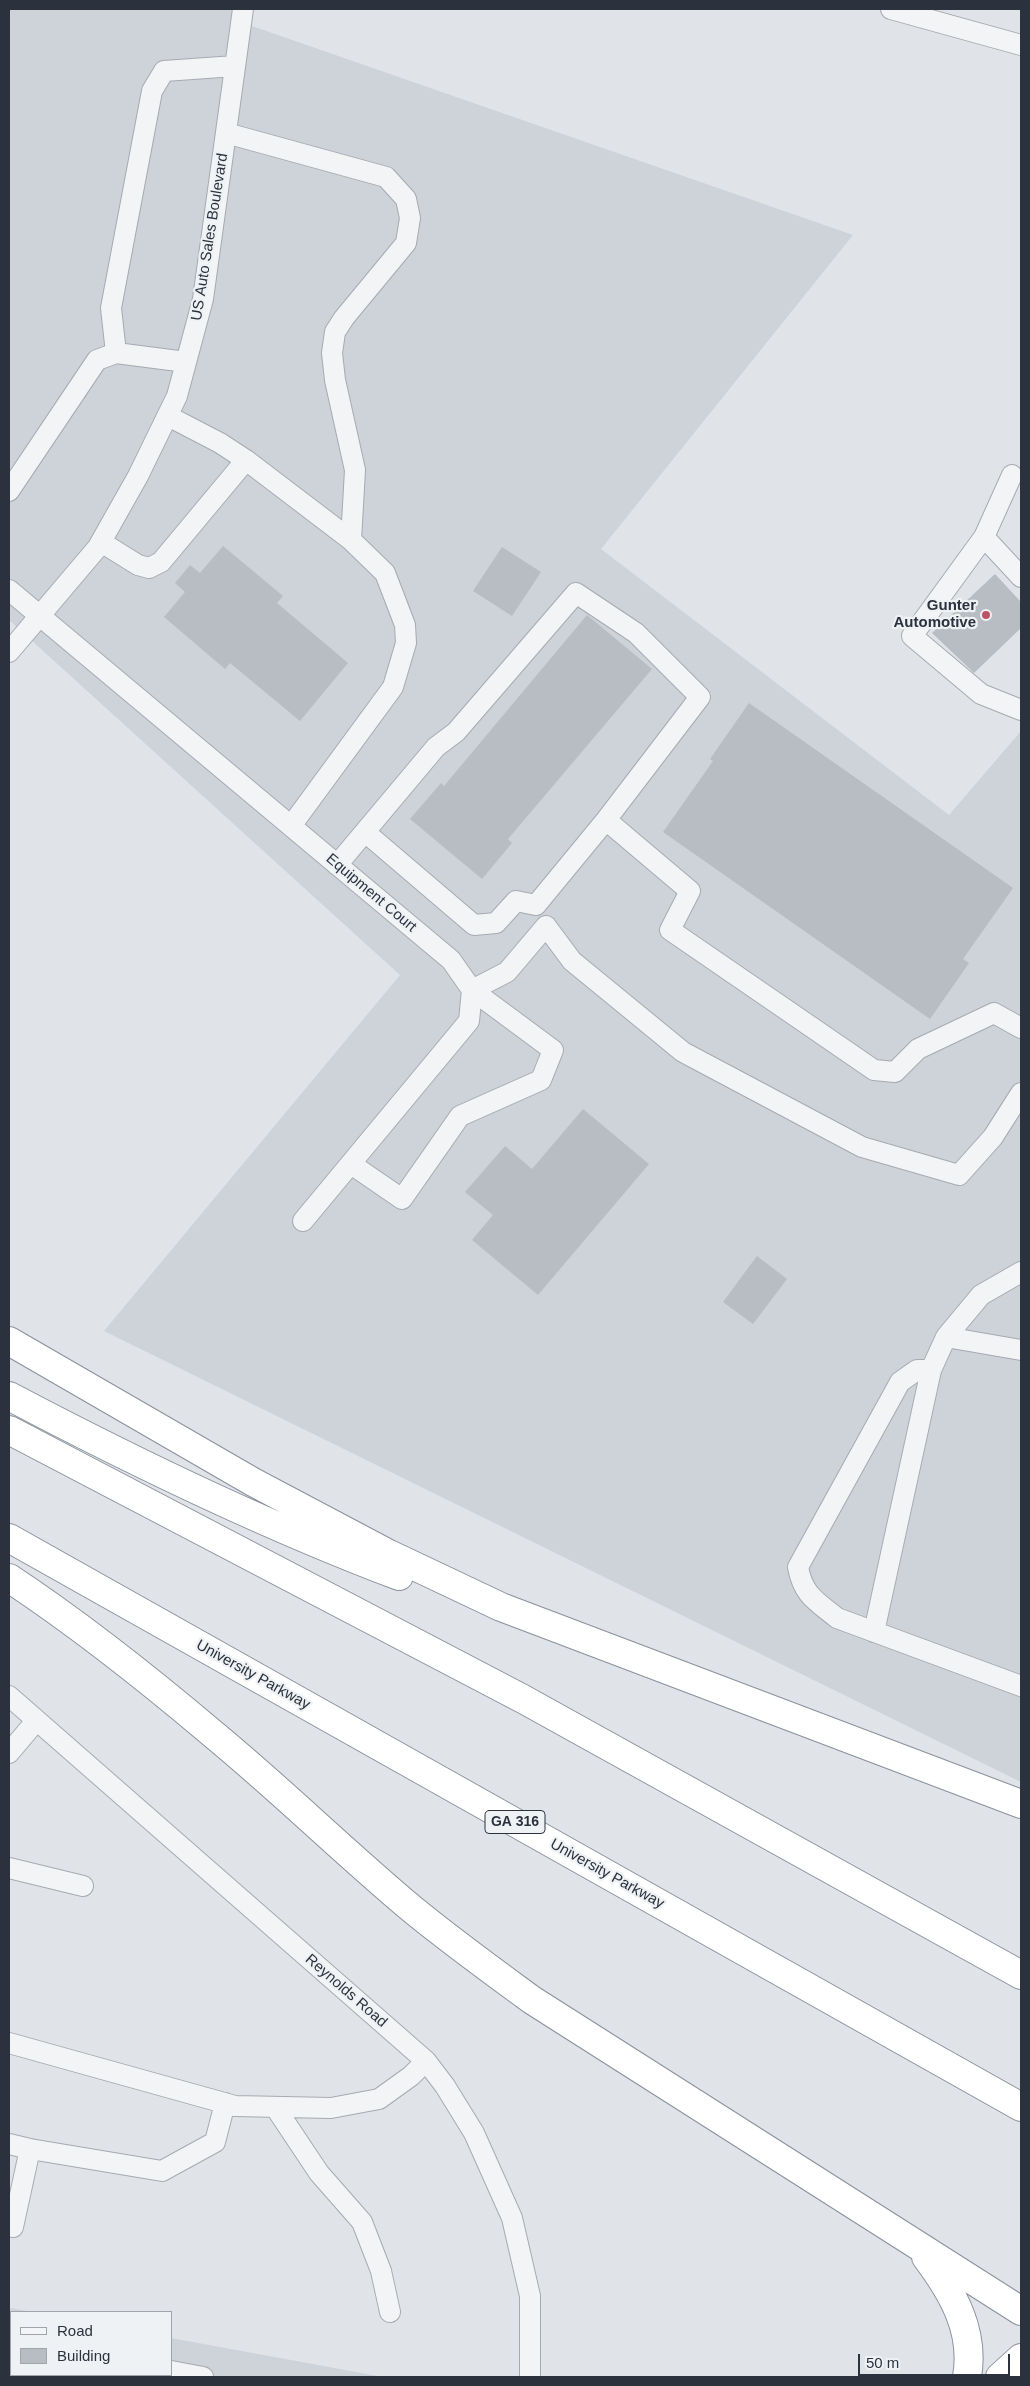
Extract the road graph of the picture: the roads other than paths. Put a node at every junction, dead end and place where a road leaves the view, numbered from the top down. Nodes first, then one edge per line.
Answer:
1 (243, 9) edge
2 (896, 9) edge
3 (1021, 45) edge
4 (235, 66) junction
5 (226, 133) junction
6 (116, 353) junction
7 (186, 362) junction
8 (168, 416) junction
9 (246, 460) junction
10 (1018, 475) edge
11 (9, 491) edge
12 (984, 537) junction
13 (351, 540) junction
14 (101, 542) junction
15 (1021, 577) edge
16 (9, 590) edge
17 (40, 617) junction
18 (9, 652) edge
19 (1021, 710) edge
20 (606, 820) junction
21 (291, 826) junction
22 (365, 832) junction
23 (337, 865) junction
24 (536, 905) junction
25 (546, 926) junction
26 (472, 990) junction
27 (1021, 1028) edge
28 (1021, 1093) edge
29 (351, 1164) junction
30 (303, 1221) dead end
31 (1021, 1272) edge
32 (946, 1337) junction
33 (9, 1340) edge
34 (1021, 1350) edge
35 (931, 1370) junction
36 (9, 1396) edge
37 (9, 1430) edge
38 (9, 1538) edge
39 (9, 1578) edge
40 (501, 1607) junction
41 (874, 1632) junction
42 (1021, 1686) edge
43 (9, 1696) edge
44 (36, 1721) junction
45 (9, 1753) edge
46 (1021, 1804) edge
47 (9, 1868) edge
48 (83, 1886) dead end
49 (1021, 1975) edge
50 (9, 2043) edge
51 (426, 2061) junction
52 (225, 2103) junction
53 (275, 2107) junction
54 (1021, 2107) edge
55 (9, 2144) edge
56 (30, 2149) junction
57 (9, 2225) edge
58 (916, 2244) junction
59 (1021, 2311) edge
60 (390, 2312) dead end
61 (1021, 2358) edge
62 (172, 2371) edge
63 (203, 2377) edge
64 (530, 2377) edge
65 (967, 2377) edge
66 (1000, 2377) edge

1 - 4 street, US Auto Sales Boulevard
2 - 3 street
4 - 5 street, US Auto Sales Boulevard
4 - 6 street
5 - 7 street, US Auto Sales Boulevard
5 - 13 street
6 - 7 street
6 - 11 street
7 - 8 street, US Auto Sales Boulevard
8 - 9 street
8 - 14 street, US Auto Sales Boulevard
9 - 13 street
9 - 14 street
10 - 12 street
12 - 15 street
12 - 19 street
13 - 21 street
14 - 17 street, US Auto Sales Boulevard
16 - 17 street, Equipment Court
17 - 18 street, US Auto Sales Boulevard
17 - 21 street, Equipment Court
20 - 22 street
20 - 24 street
20 - 27 street
21 - 23 street, Equipment Court
22 - 23 street
22 - 24 street
23 - 26 street, Equipment Court
24 - 25 street
25 - 26 street
25 - 28 street
26 - 29 street
26 - 29 street, Equipment Court
29 - 30 street
31 - 32 street
32 - 34 street
32 - 35 street
33 - 40 highway
35 - 41 street
35 - 41 street
36 - 40 highway
37 - 49 highway
38 - 54 highway, University Parkway / GA 316
39 - 58 highway
40 - 46 highway
41 - 42 street
43 - 44 street, Reynolds Road
44 - 45 street
44 - 51 street, Reynolds Road
47 - 48 street
50 - 52 street
51 - 53 street
51 - 64 street, Reynolds Road
52 - 53 street
52 - 56 street
53 - 60 street
55 - 56 street
56 - 57 street
58 - 59 highway
58 - 65 highway
61 - 66 highway
62 - 63 street

